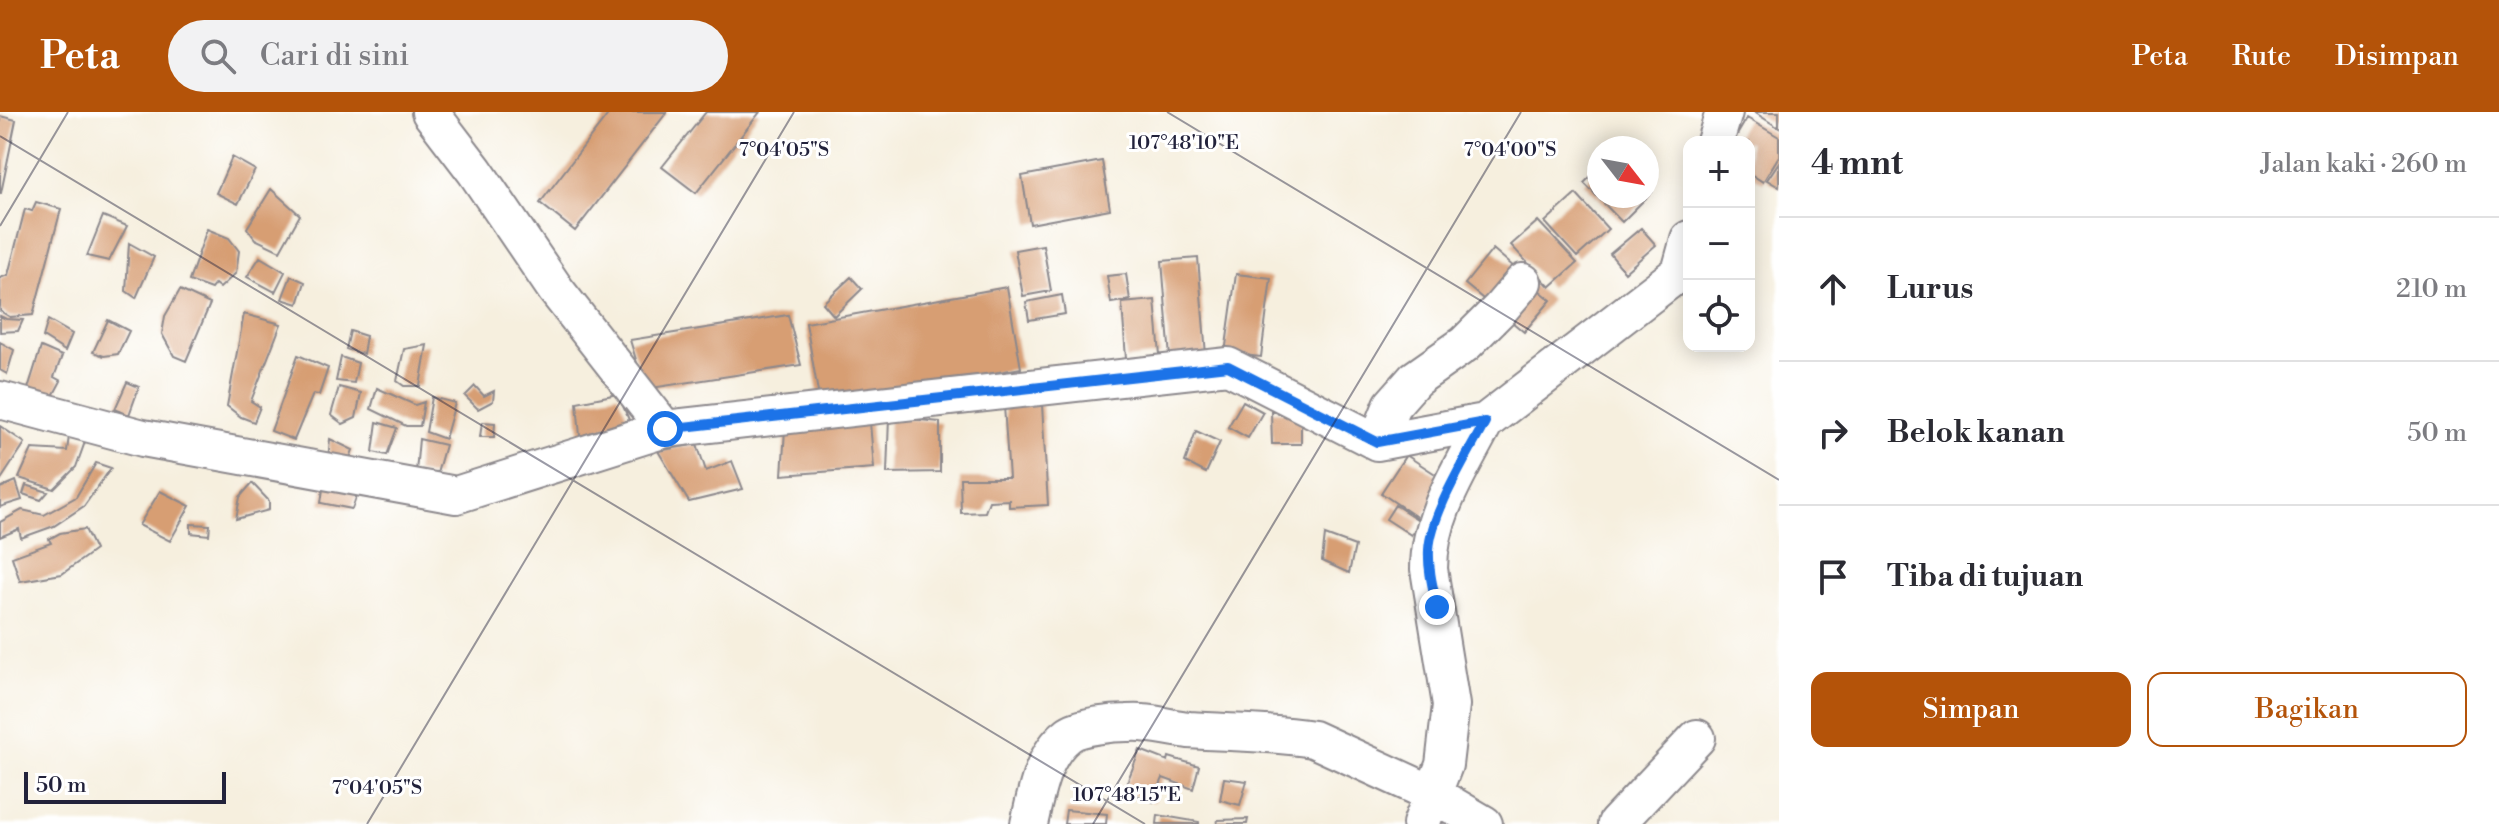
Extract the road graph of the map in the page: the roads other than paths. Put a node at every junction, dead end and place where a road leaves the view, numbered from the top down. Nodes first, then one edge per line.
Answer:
1 (430, 112) edge
2 (1724, 112) edge
3 (1717, 136) edge
4 (1683, 261) edge
5 (1523, 282) dead end
6 (0, 400) edge
7 (1485, 422) junction
8 (665, 429) junction
9 (1377, 442) junction
10 (1697, 738) dead end
11 (1427, 809) edge
12 (1029, 824) edge
13 (1484, 824) edge
14 (1616, 824) edge

1 - 8 street
2 - 3 street
4 - 7 street
5 - 9 street
6 - 8 street
7 - 9 street
7 - 11 street
8 - 9 street
10 - 14 street
11 - 12 street
11 - 13 street

